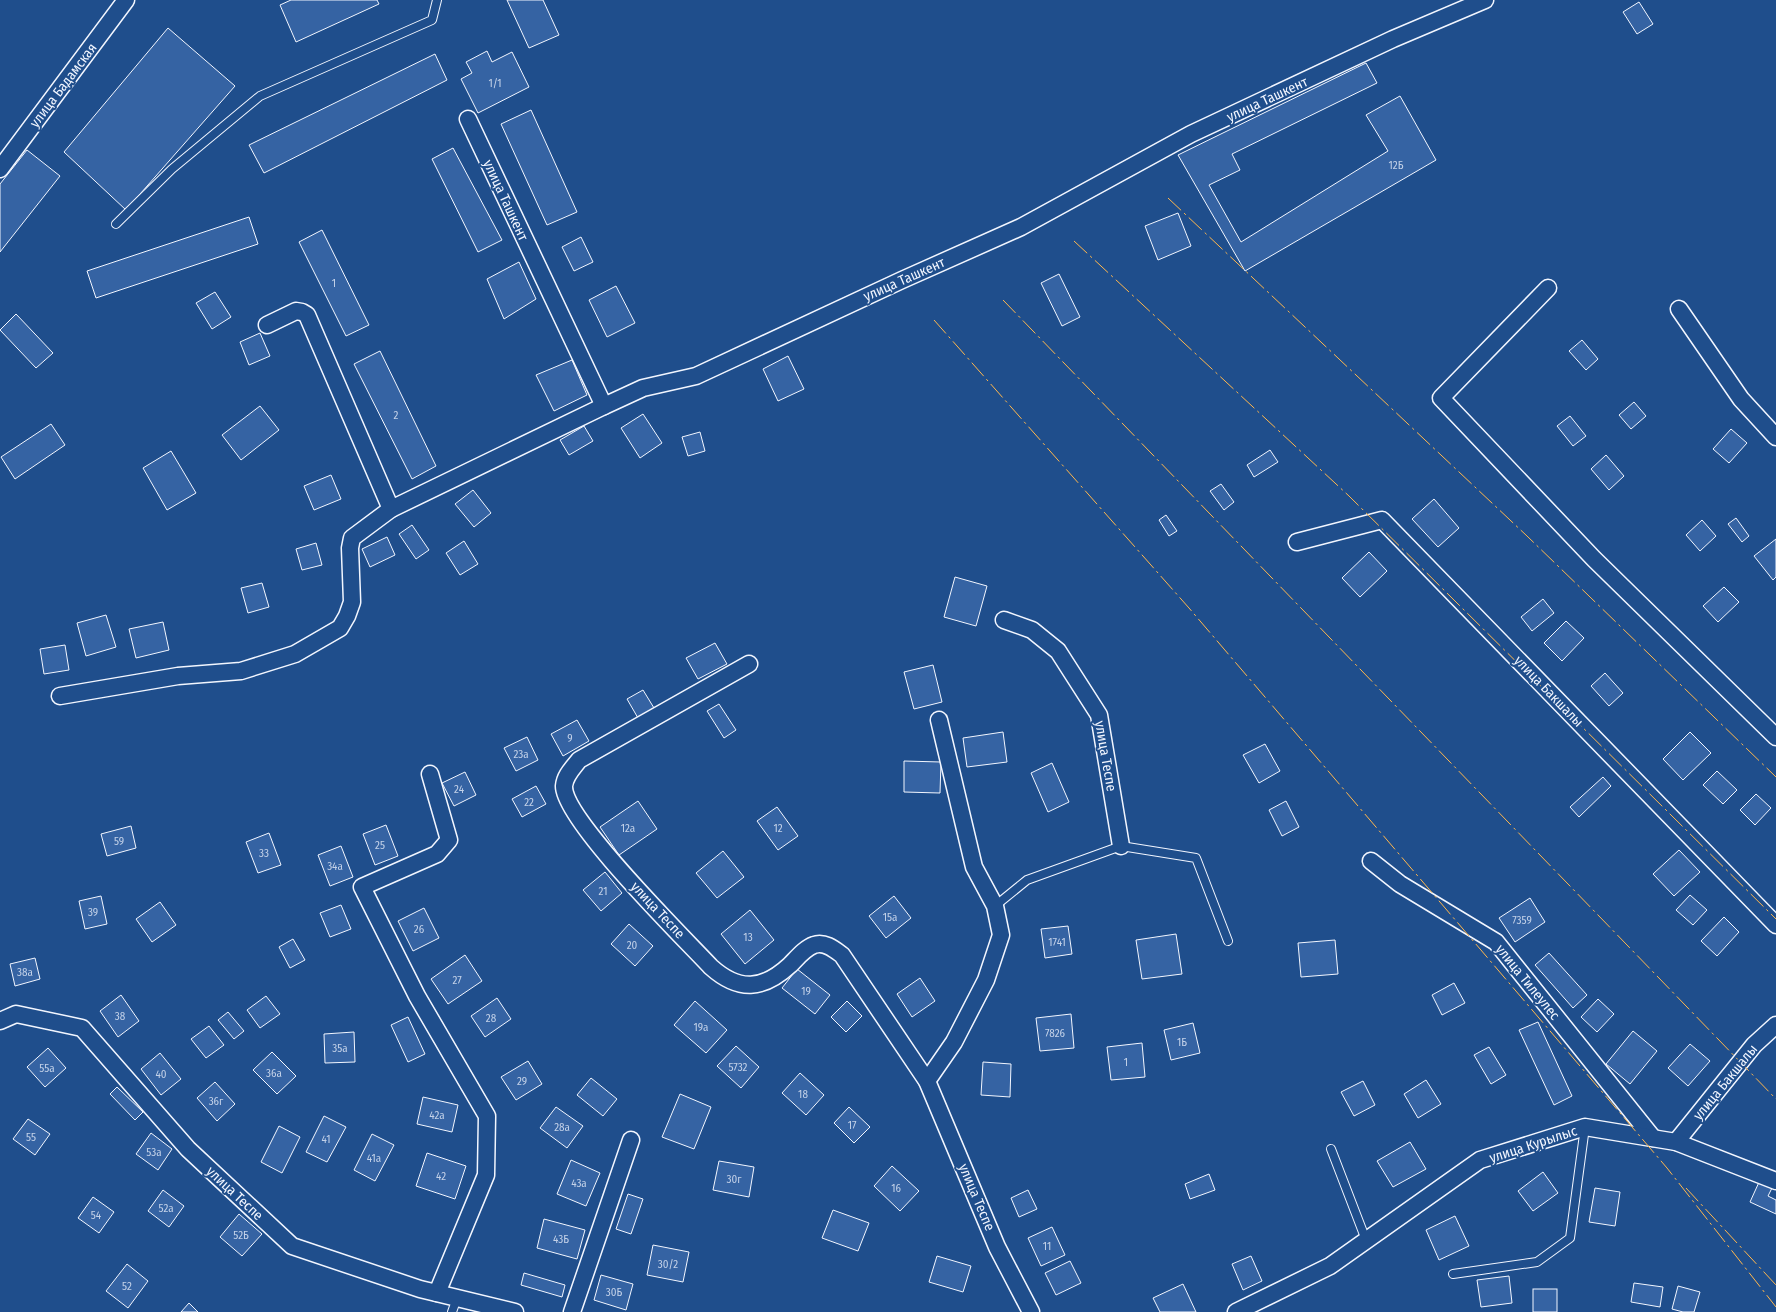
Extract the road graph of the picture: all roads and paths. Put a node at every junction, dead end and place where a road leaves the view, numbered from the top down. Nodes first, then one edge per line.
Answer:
1 (126, 0) edge
2 (437, 0) edge
3 (1485, 0) edge
4 (468, 119) dead end
5 (0, 169) edge
6 (116, 224) dead end
7 (1548, 288) dead end
8 (1679, 309) dead end
9 (267, 325) dead end
10 (604, 406) junction
11 (1776, 437) edge
12 (392, 509) junction
13 (1298, 542) dead end
14 (1004, 620) dead end
15 (749, 664) dead end
16 (60, 696) dead end
17 (939, 720) dead end
18 (1776, 737) edge
19 (430, 774) dead end
20 (1121, 846) junction
21 (1371, 861) dead end
22 (995, 906) junction
23 (1776, 925) edge
24 (1228, 941) dead end
25 (0, 1021) edge
26 (1776, 1025) edge
27 (927, 1081) junction
28 (1585, 1127) junction
29 (1653, 1138) junction
30 (631, 1140) dead end
31 (1676, 1142) junction
32 (1331, 1149) dead end
33 (1776, 1181) edge
34 (1366, 1240) junction
35 (1453, 1274) dead end
36 (437, 1293) junction
37 (454, 1305) edge
38 (515, 1312) edge
39 (572, 1312) edge
40 (1031, 1312) edge
41 (1236, 1312) edge

1 - 5 street, улица Бадамская
2 - 6 lane
3 - 10 street, улица Ташкент
4 - 10 street, улица Ташкент
7 - 18 street
8 - 11 street
9 - 12 street
10 - 12 street
12 - 16 street
13 - 23 street, улица Бакшалы
14 - 20 street, улица Теспе
15 - 27 street, улица Теспе
17 - 22 street
19 - 36 street
20 - 22 lane
20 - 24 lane
21 - 29 street, улица Тилеулес
22 - 27 street
25 - 36 street, улица Теспе
26 - 31 street, улица Бакшалы
27 - 40 street, улица Теспе
28 - 29 street, улица Курылыс
28 - 34 street, улица Курылыс
28 - 35 lane
29 - 31 street, улица Курылыс
30 - 39 street
31 - 33 street, улица Курылыс
32 - 34 lane
34 - 41 street, улица Курылыс
36 - 37 street, улица Теспе
37 - 38 street, улица Теспе

